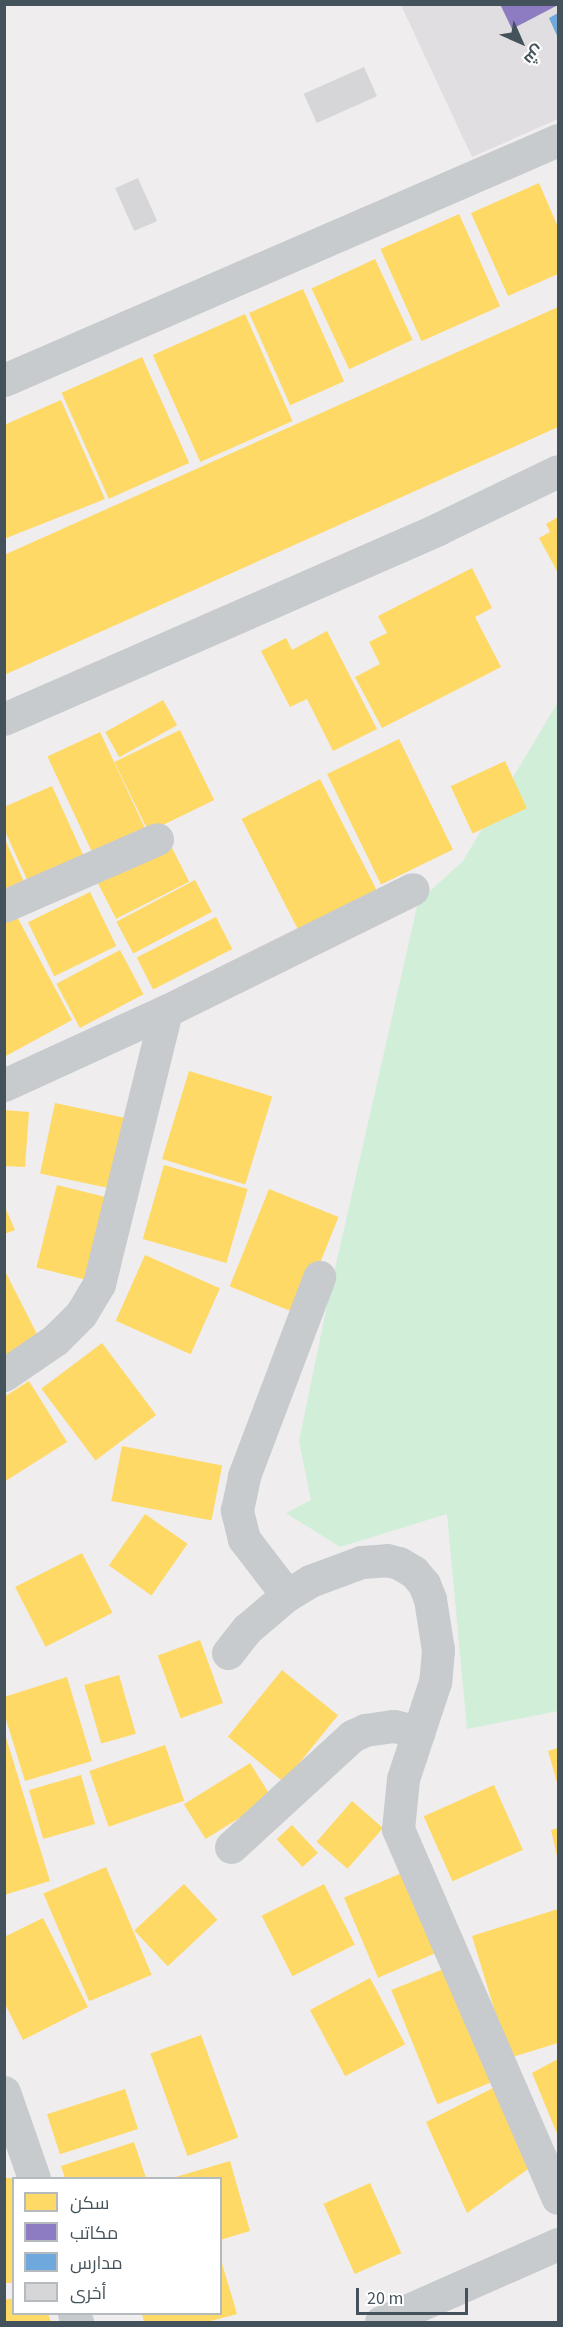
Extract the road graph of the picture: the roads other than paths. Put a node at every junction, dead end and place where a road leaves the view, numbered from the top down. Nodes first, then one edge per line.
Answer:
1 (558, 140) edge
2 (4, 380) edge
3 (558, 471) edge
4 (4, 719) edge
5 (157, 839) dead end
6 (413, 889) dead end
7 (4, 906) edge
8 (166, 1011) junction
9 (4, 1085) edge
10 (318, 1276) dead end
11 (4, 1375) edge
12 (287, 1595) junction
13 (228, 1653) dead end
14 (418, 1732) junction
15 (231, 1847) dead end
16 (4, 2092) edge
17 (34, 2177) edge
18 (558, 2198) edge
19 (558, 2244) edge
20 (381, 2322) edge

1 - 2 street
3 - 4 street
5 - 7 street
6 - 8 street
8 - 9 street
8 - 11 street
10 - 12 street
12 - 13 street
12 - 14 street
14 - 15 street
14 - 18 street
16 - 17 street
19 - 20 street

